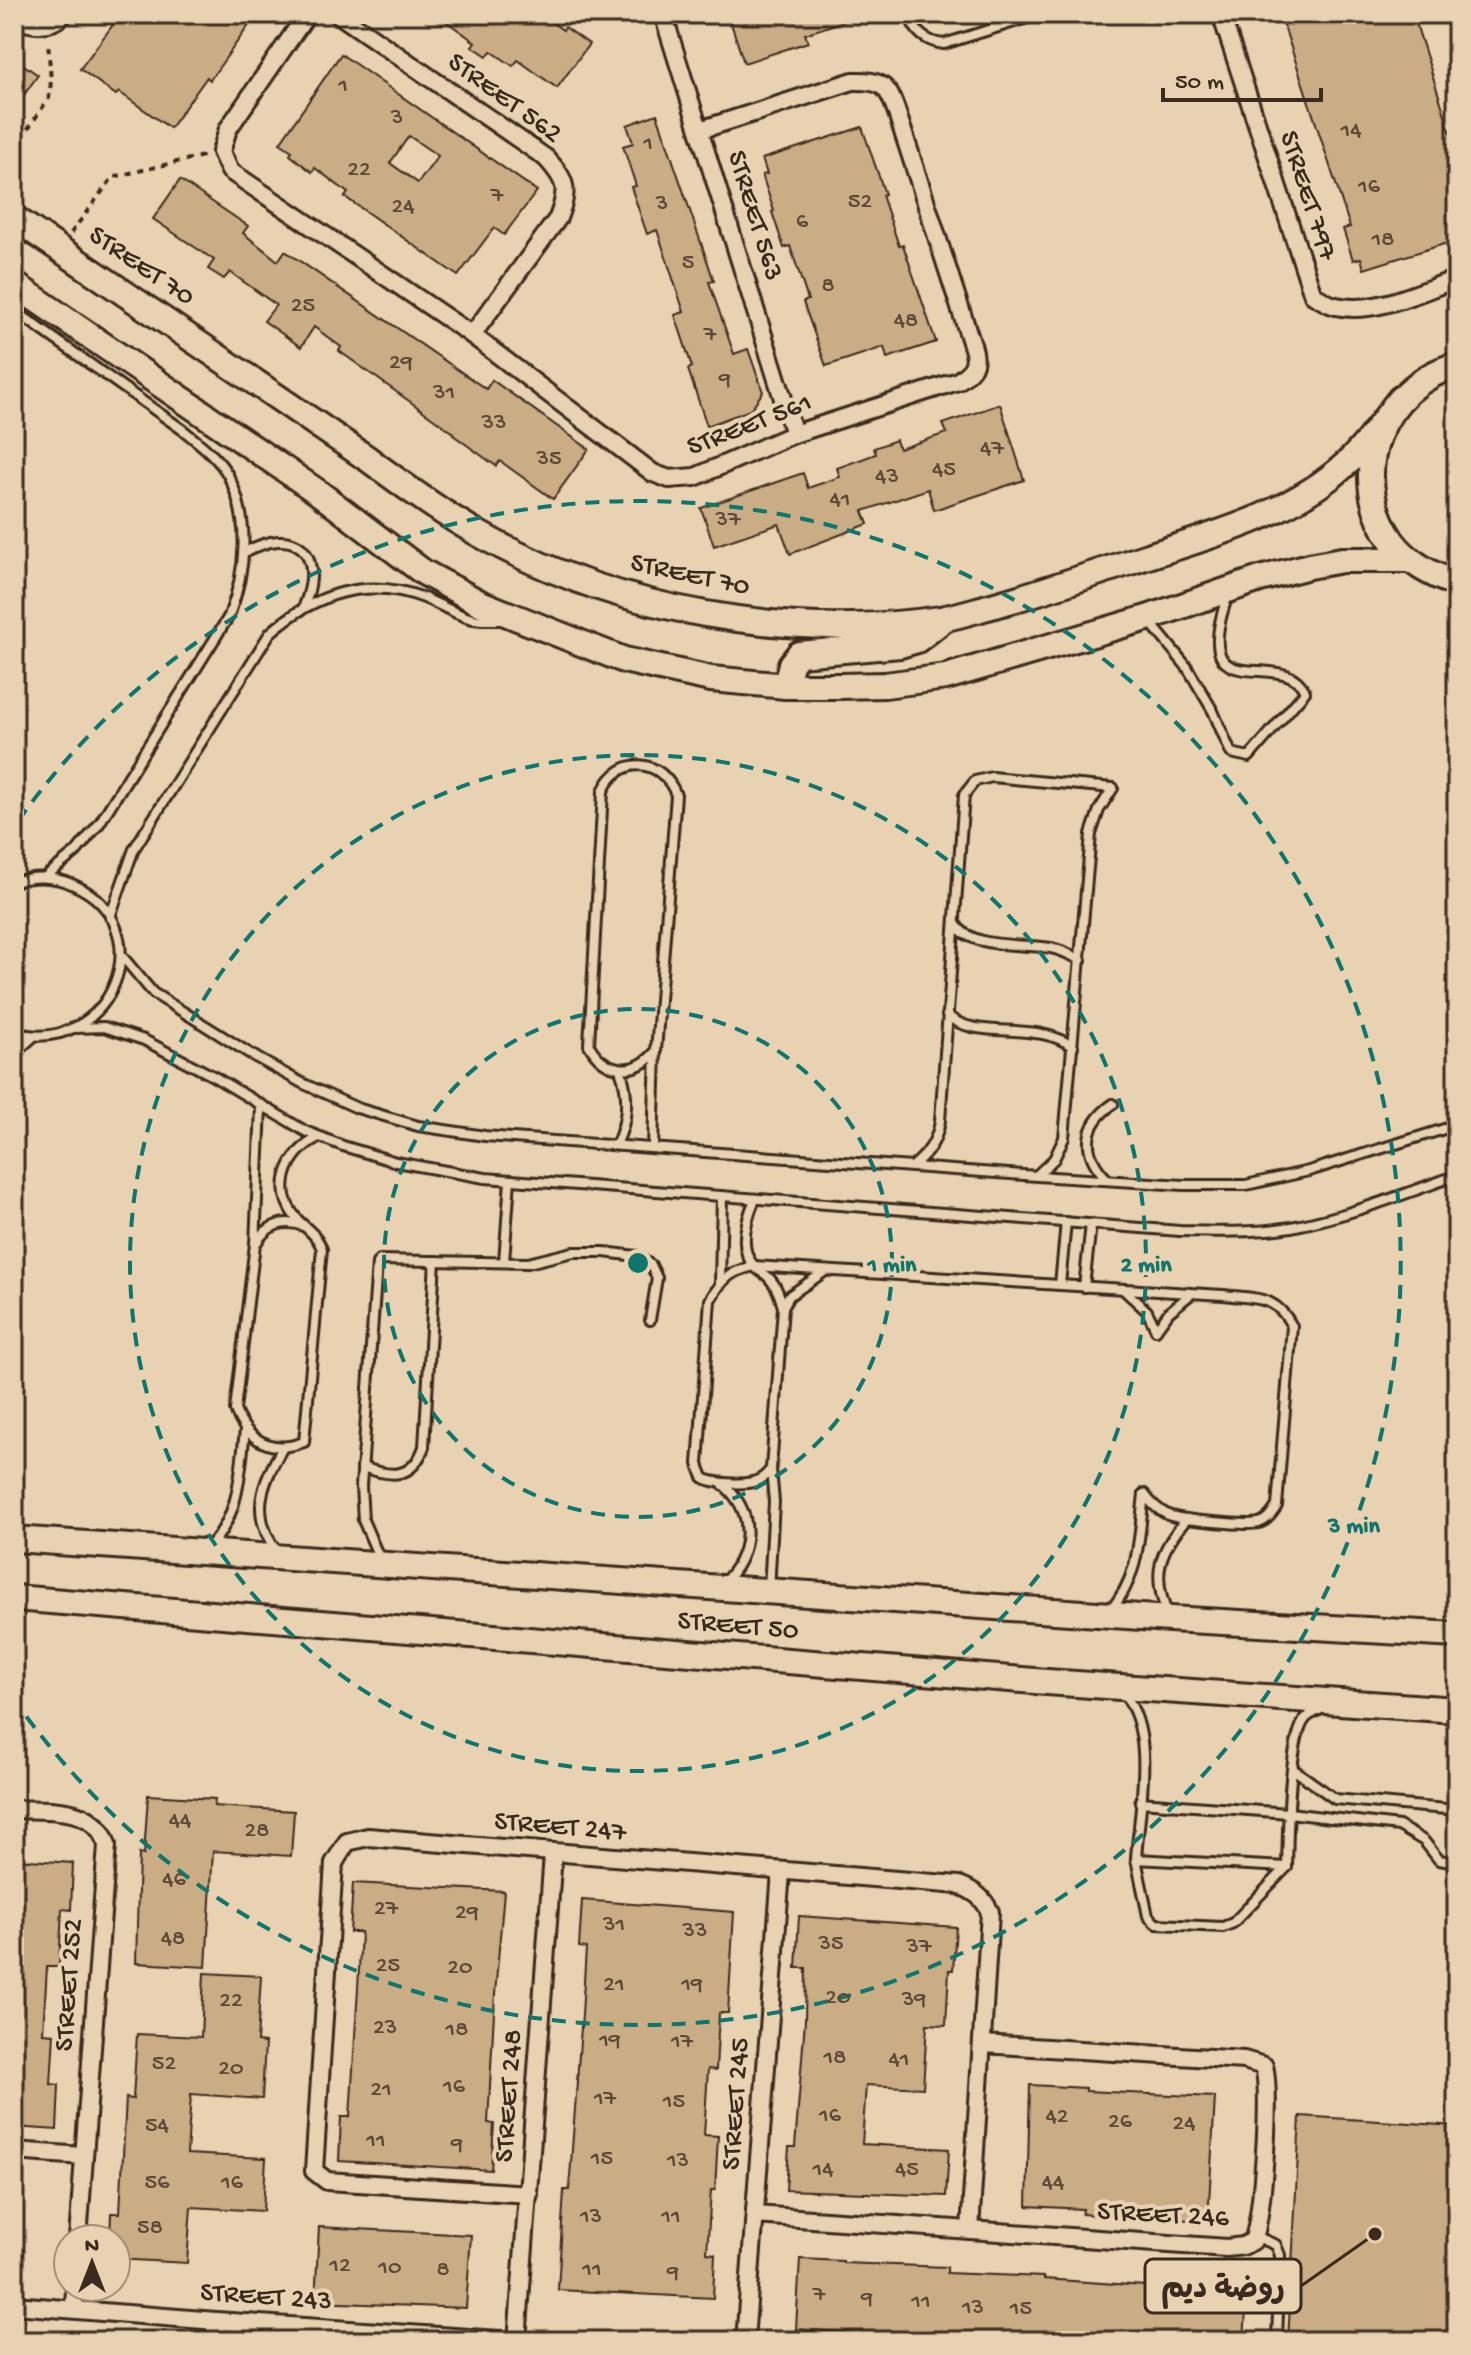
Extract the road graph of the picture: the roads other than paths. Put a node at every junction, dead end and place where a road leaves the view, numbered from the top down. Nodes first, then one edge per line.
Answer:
1 (64, 14) edge
2 (307, 14) edge
3 (338, 14) edge
4 (663, 14) edge
5 (909, 14) edge
6 (1040, 14) edge
7 (1221, 14) edge
8 (14, 17) edge
9 (700, 130) junction
10 (14, 218) edge
11 (1457, 279) edge
12 (14, 284) edge
13 (14, 310) edge
14 (472, 335) junction
15 (1457, 365) edge
16 (1400, 399) junction
17 (794, 434) junction
18 (244, 553) junction
19 (1410, 560) junction
20 (1431, 575) junction
21 (1457, 584) edge
22 (1230, 589) junction
23 (1457, 600) edge
24 (304, 606) junction
25 (945, 618) junction
26 (1147, 618) junction
27 (521, 621) junction
28 (786, 686) junction
29 (45, 877) junction
30 (14, 882) edge
31 (110, 917) junction
32 (954, 922) junction
33 (121, 955) junction
34 (1081, 960) junction
35 (947, 1015) junction
36 (76, 1028) junction
37 (14, 1032) edge
38 (34, 1036) junction
39 (1073, 1047) junction
40 (656, 1051) junction
41 (14, 1054) edge
42 (620, 1069) junction
43 (1113, 1104) dead end
44 (261, 1107) junction
45 (1457, 1125) edge
46 (319, 1137) junction
47 (616, 1145) junction
48 (653, 1148) junction
49 (912, 1167) junction
50 (1457, 1175) edge
51 (1037, 1176) junction
52 (510, 1180) junction
53 (1108, 1180) junction
54 (722, 1196) junction
55 (755, 1199) junction
56 (1066, 1222) junction
57 (1091, 1224) junction
58 (307, 1228) junction
59 (255, 1244) junction
60 (435, 1261) junction
61 (504, 1262) junction
62 (754, 1266) junction
63 (826, 1271) junction
64 (720, 1283) junction
65 (1060, 1285) junction
66 (1084, 1287) junction
67 (1123, 1289) junction
68 (1192, 1294) junction
69 (783, 1307) junction
70 (650, 1320) dead end
71 (245, 1430) junction
72 (283, 1447) junction
73 (362, 1467) junction
74 (771, 1469) junction
75 (720, 1483) junction
76 (1187, 1519) junction
77 (20, 1538) edge
78 (204, 1553) junction
79 (283, 1558) junction
80 (383, 1565) junction
81 (718, 1589) junction
82 (769, 1591) junction
83 (14, 1598) edge
84 (1106, 1615) junction
85 (1170, 1619) junction
86 (1457, 1635) edge
87 (1116, 1686) junction
88 (1336, 1702) junction
89 (1457, 1710) edge
90 (1293, 1769) junction
91 (1140, 1802) junction
92 (14, 1809) edge
93 (1457, 1810) edge
94 (1289, 1813) junction
95 (553, 1854) junction
96 (1136, 1859) junction
97 (1457, 1863) edge
98 (1287, 1867) junction
99 (781, 1872) junction
100 (983, 2044) junction
101 (14, 2151) edge
102 (83, 2156) junction
103 (529, 2194) junction
104 (755, 2215) junction
105 (79, 2223) edge
106 (970, 2230) junction
107 (1255, 2236) junction
108 (74, 2303) edge
109 (14, 2305) edge
110 (74, 2308) junction
111 (216, 2321) junction
112 (375, 2336) edge
113 (396, 2337) edge
114 (214, 2341) edge
115 (516, 2341) edge
116 (745, 2341) edge
117 (1277, 2341) edge

1 - 8 street
2 - 14 street, STREET 561
3 - 14 street, STREET 562
4 - 9 street, STREET 563
5 - 6 lane
7 - 11 street, STREET 797
9 - 17 street, STREET 563
9 - 17 street, STREET 561
10 - 25 main road, STREET 70
12 - 27 main road
13 - 18 lane
14 - 17 street, STREET 561
15 - 16 main road
16 - 19 main road
16 - 25 main road, STREET 70
18 - 24 lane
18 - 29 lane
19 - 20 main road
19 - 22 main road
20 - 21 main road
20 - 23 main road
22 - 26 main road
22 - 26 lane
24 - 27 lane
24 - 31 lane
25 - 28 main road
26 - 28 main road
27 - 28 main road
29 - 30 lane
29 - 31 lane
31 - 33 lane
32 - 34 lane
32 - 34 lane
32 - 35 lane
33 - 36 lane
33 - 47 lane
34 - 39 lane
35 - 39 lane
35 - 49 lane
36 - 38 lane
36 - 44 lane
37 - 38 lane
38 - 41 lane
39 - 51 lane
40 - 42 lane
40 - 42 lane
40 - 48 lane
42 - 47 lane
43 - 53 lane
44 - 46 lane
44 - 59 lane
45 - 53 lane
46 - 52 lane
46 - 58 lane
47 - 48 lane
48 - 49 lane
49 - 51 lane
50 - 57 lane
51 - 53 lane
52 - 54 lane
52 - 61 lane
54 - 55 lane
54 - 64 lane
55 - 56 lane
55 - 62 lane
56 - 57 lane
56 - 65 lane
57 - 66 lane
58 - 59 lane
58 - 72 lane
59 - 71 lane
60 - 61 lane
60 - 73 lane
60 - 73 lane
61 - 70 lane
62 - 63 lane
62 - 64 lane
62 - 69 lane
63 - 65 lane
63 - 69 lane
64 - 75 lane
65 - 66 lane
66 - 67 lane
67 - 68 lane
67 - 68 lane
68 - 76 lane
69 - 74 lane
71 - 72 lane
71 - 78 lane
72 - 79 lane
73 - 80 lane
74 - 75 lane
74 - 82 lane
75 - 81 lane
76 - 84 lane
76 - 85 lane
77 - 78 main road, STREET 50
78 - 79 main road, STREET 50
79 - 80 main road, STREET 50
80 - 81 main road, STREET 50
81 - 82 main road, STREET 50
82 - 84 main road, STREET 50
83 - 87 main road, STREET 50
84 - 85 main road, STREET 50
85 - 86 main road, STREET 50
87 - 88 main road, STREET 50
87 - 91 lane
88 - 89 main road, STREET 50
88 - 90 lane
90 - 93 lane
90 - 94 lane
91 - 94 lane
91 - 96 lane
92 - 102 street, STREET 252
94 - 97 lane
94 - 98 lane
95 - 99 street, STREET 247
95 - 103 street, STREET 248
95 - 103 street, STREET 247
96 - 98 lane
96 - 98 lane
99 - 100 street, STREET 247
99 - 104 street, STREET 245
100 - 106 street, STREET 247
100 - 107 street, STREET 246
101 - 102 street
102 - 105 street, STREET 252
103 - 115 street, STREET 248
104 - 106 street, STREET 246
104 - 116 street, STREET 245
106 - 107 street, STREET 246
107 - 117 lane
108 - 110 street
109 - 110 street, STREET 243
110 - 111 street, STREET 243
111 - 112 street, STREET 243
111 - 114 street
112 - 113 street, STREET 243
113 - 115 street, STREET 243

